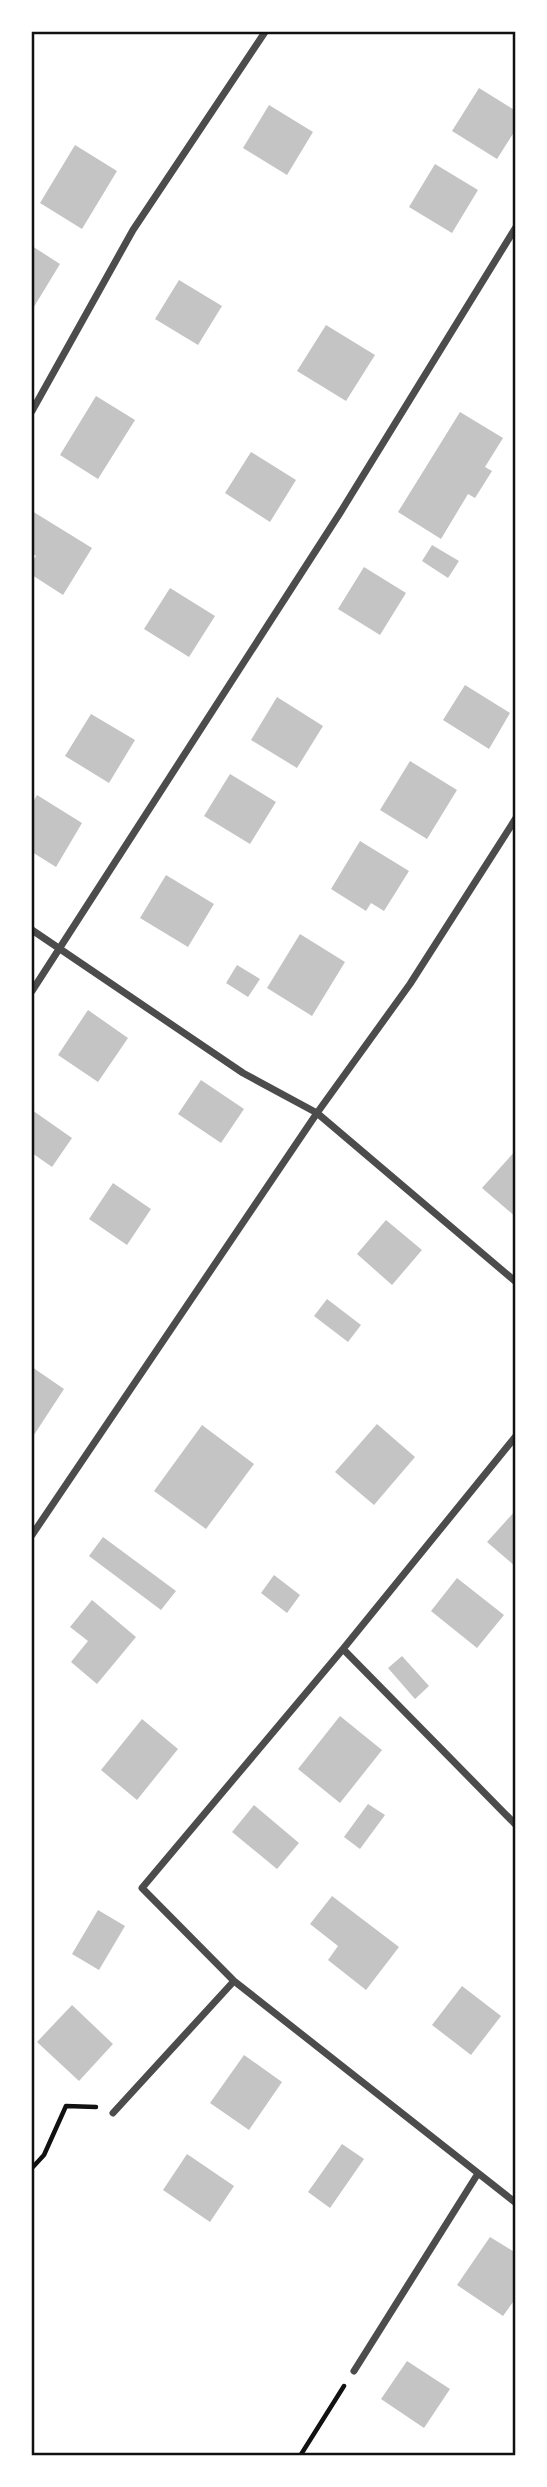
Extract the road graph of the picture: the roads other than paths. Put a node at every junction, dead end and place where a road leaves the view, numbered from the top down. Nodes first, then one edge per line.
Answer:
1 (265, 32) edge
2 (516, 227) edge
3 (32, 411) edge
4 (516, 818) edge
5 (512, 830) edge
6 (32, 930) edge
7 (60, 947) junction
8 (32, 991) edge
9 (317, 1114) junction
10 (516, 1282) edge
11 (516, 1436) edge
12 (32, 1535) edge
13 (343, 1649) junction
14 (516, 1825) edge
15 (234, 1981) junction
16 (113, 2113) road end
17 (477, 2175) junction
18 (516, 2203) edge
19 (354, 2371) road end

1 - 3 street
2 - 7 street
4 - 5 street
5 - 9 street
6 - 7 street
7 - 8 street
7 - 9 street
9 - 10 street
9 - 12 street
11 - 13 street
13 - 14 street
13 - 15 street
15 - 16 street
15 - 17 street
17 - 18 street
17 - 19 street

